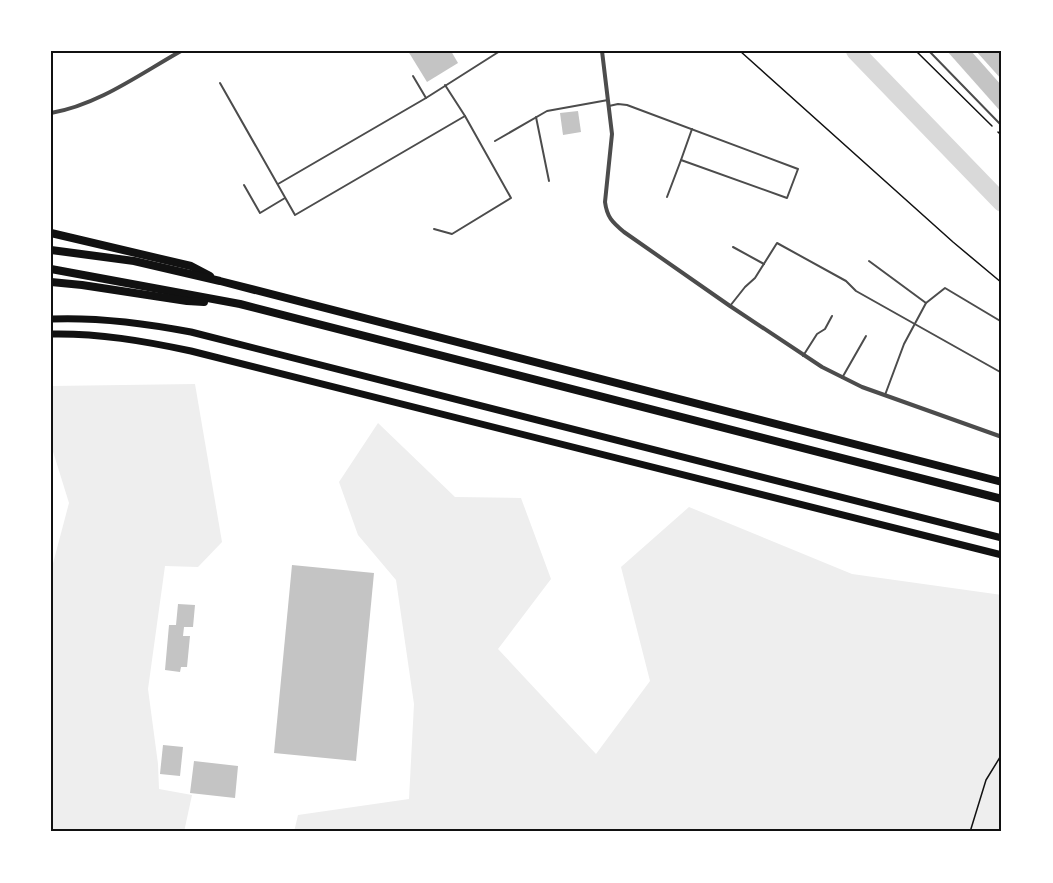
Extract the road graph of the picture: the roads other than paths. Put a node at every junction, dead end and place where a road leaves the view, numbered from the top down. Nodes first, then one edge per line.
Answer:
1 (181, 51) edge
2 (500, 51) edge
3 (602, 51) edge
4 (929, 51) edge
5 (413, 76) dead end
6 (220, 83) dead end
7 (446, 86) junction
8 (426, 98) junction
9 (608, 100) junction
10 (609, 106) junction
11 (51, 113) edge
12 (465, 116) junction
13 (536, 117) junction
14 (1002, 126) edge
15 (692, 129) junction
16 (495, 141) dead end
17 (681, 160) junction
18 (549, 181) dead end
19 (277, 184) junction
20 (243, 185) dead end
21 (667, 197) dead end
22 (285, 198) junction
23 (434, 229) dead end
24 (51, 233) edge
25 (733, 247) dead end
26 (51, 250) edge
27 (869, 261) dead end
28 (764, 264) junction
29 (51, 269) edge
30 (220, 281) junction
31 (51, 282) edge
32 (926, 303) junction
33 (240, 304) junction
34 (730, 306) junction
35 (832, 316) dead end
36 (51, 319) edge
37 (1002, 322) edge
38 (915, 324) junction
39 (51, 334) edge
40 (866, 336) dead end
41 (803, 356) junction
42 (1002, 373) edge
43 (842, 378) junction
44 (885, 395) junction
45 (1002, 437) edge
46 (1002, 482) edge
47 (1002, 499) edge
48 (1002, 538) edge
49 (1002, 555) edge

1 - 11 street
2 - 7 lane
3 - 9 street
4 - 14 lane
5 - 8 lane
6 - 19 lane
7 - 8 lane
7 - 12 lane
8 - 19 lane
9 - 10 street
9 - 13 lane
10 - 15 lane
10 - 34 street
12 - 22 lane
12 - 23 lane
13 - 16 lane
13 - 18 lane
15 - 17 lane
15 - 17 lane
17 - 21 lane
19 - 22 lane
20 - 22 lane
24 - 30 highway
25 - 28 lane
26 - 30 highway
27 - 32 lane
28 - 34 lane
28 - 38 lane
29 - 33 highway
30 - 46 highway
31 - 33 highway
32 - 37 lane
32 - 38 lane
33 - 47 highway
34 - 41 street
35 - 41 lane
36 - 48 highway
38 - 42 lane
38 - 44 lane
39 - 49 highway
40 - 43 lane
41 - 43 street
43 - 44 street
44 - 45 street

